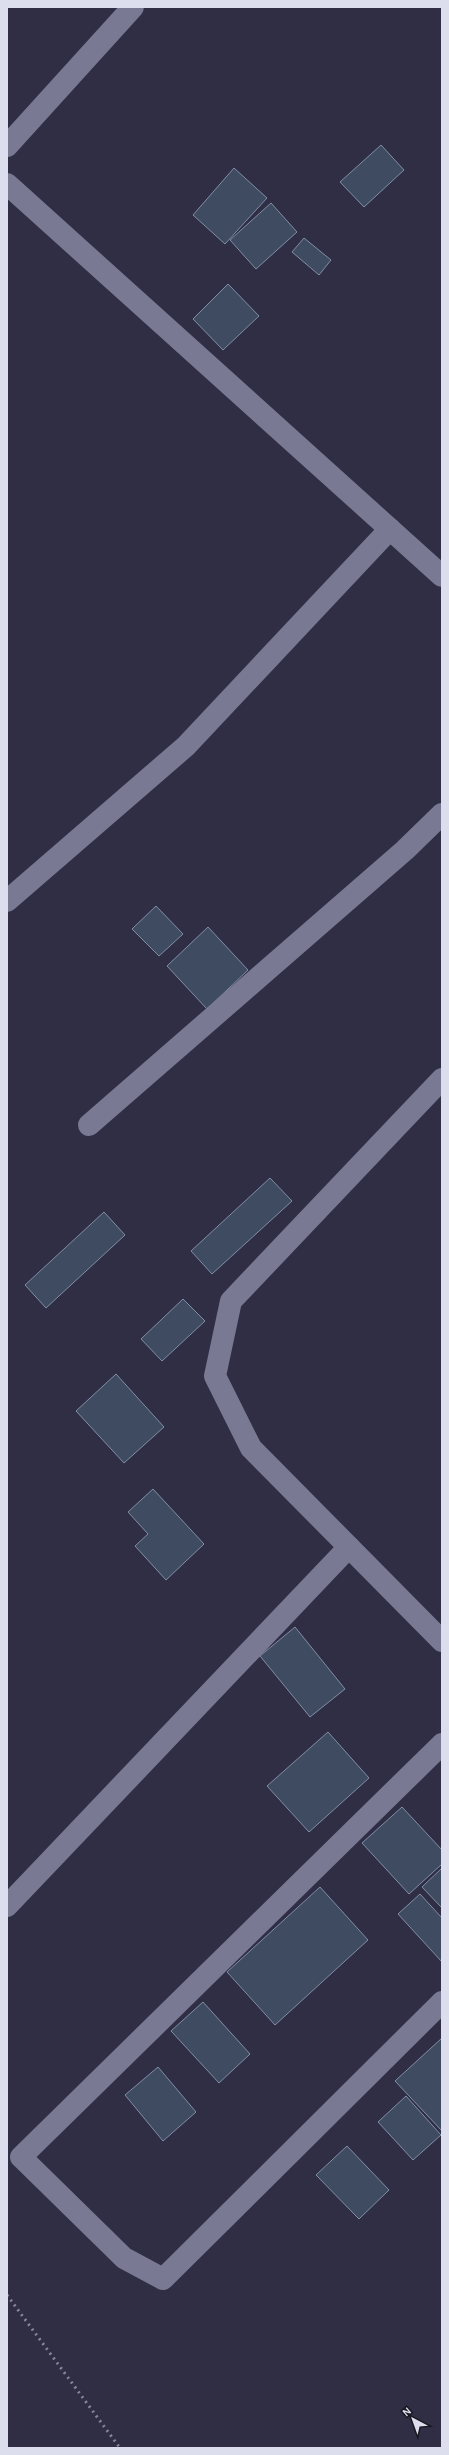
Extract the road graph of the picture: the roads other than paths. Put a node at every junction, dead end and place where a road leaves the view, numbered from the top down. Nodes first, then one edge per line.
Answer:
1 (134, 7) edge
2 (7, 146) edge
3 (7, 184) edge
4 (390, 529) junction
5 (442, 576) edge
6 (442, 814) edge
7 (7, 901) edge
8 (442, 1079) edge
9 (89, 1125) dead end
10 (348, 1547) junction
11 (442, 1642) edge
12 (442, 1744) edge
13 (7, 1906) edge
14 (442, 2002) edge

1 - 2 street
3 - 4 street
4 - 5 street
4 - 7 street
6 - 9 street
8 - 10 street
10 - 11 street
10 - 13 street
12 - 14 street

